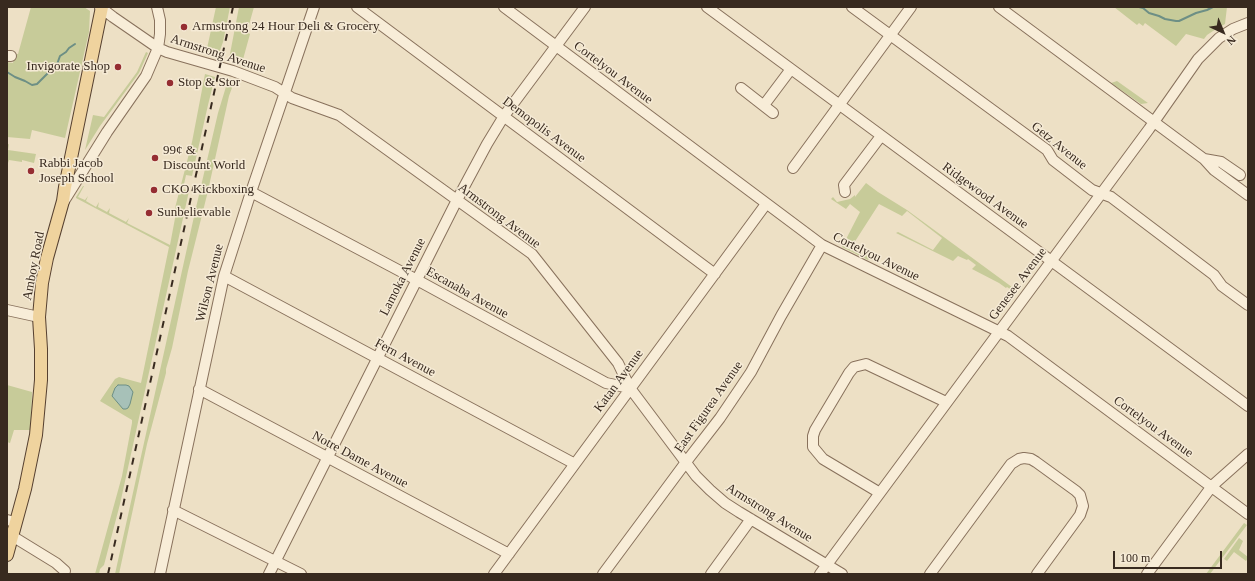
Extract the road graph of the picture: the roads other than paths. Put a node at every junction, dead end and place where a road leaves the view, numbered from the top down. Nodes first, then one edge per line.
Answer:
1 (101, 7) edge
2 (157, 7) edge
3 (314, 7) edge
4 (357, 7) edge
5 (504, 7) edge
6 (585, 7) edge
7 (707, 7) edge
8 (852, 7) edge
9 (911, 7) edge
10 (999, 7) edge
11 (1248, 23) edge
12 (890, 35) junction
13 (556, 47) junction
14 (158, 48) junction
15 (791, 69) junction
16 (741, 88) dead end
17 (284, 93) junction
18 (764, 105) junction
19 (837, 108) junction
20 (773, 113) dead end
21 (504, 116) junction
22 (1154, 121) junction
23 (880, 136) junction
24 (1204, 159) junction
25 (793, 168) dead end
26 (1240, 174) dead end
27 (251, 192) junction
28 (846, 192) dead end
29 (1101, 193) junction
30 (1248, 195) edge
31 (457, 200) junction
32 (63, 201) junction
33 (766, 204) junction
34 (822, 245) junction
35 (1051, 261) junction
36 (715, 274) junction
37 (224, 276) junction
38 (417, 280) junction
39 (1248, 305) edge
40 (7, 310) edge
41 (39, 317) junction
42 (999, 332) junction
43 (377, 358) junction
44 (630, 388) junction
45 (199, 389) junction
46 (946, 402) junction
47 (1248, 406) edge
48 (1248, 454) edge
49 (327, 458) junction
50 (686, 462) junction
51 (574, 464) junction
52 (1212, 486) junction
53 (880, 493) junction
54 (173, 510) junction
55 (1248, 514) edge
56 (751, 519) junction
57 (11, 521) edge
58 (12, 536) junction
59 (509, 554) junction
60 (7, 555) edge
61 (275, 561) junction
62 (827, 565) junction
63 (65, 571) dead end
64 (160, 574) edge
65 (269, 574) edge
66 (301, 574) edge
67 (494, 574) edge
68 (603, 574) edge
69 (711, 574) edge
70 (820, 574) edge
71 (842, 574) edge
72 (930, 574) edge
73 (1037, 574) edge
74 (1147, 574) edge

1 - 14 street, Armstrong Avenue
1 - 32 main road, Amboy Road
2 - 14 street
3 - 17 street, Wilson Avenue
4 - 21 street, Demopolis Avenue
5 - 13 street, Cortelyou Avenue
6 - 13 street, Lamoka Avenue
7 - 15 street, Ridgewood Avenue
8 - 12 street, Getz Avenue
9 - 12 street
10 - 22 street
11 - 22 street, Genesee Avenue
12 - 19 street
12 - 29 street, Getz Avenue
13 - 21 street, Lamoka Avenue
13 - 33 street, Cortelyou Avenue
14 - 17 street, Armstrong Avenue
14 - 32 street
15 - 18 street
15 - 19 street, Ridgewood Avenue
16 - 18 street
17 - 27 street, Wilson Avenue
17 - 31 street, Armstrong Avenue
18 - 20 street
19 - 23 street, Ridgewood Avenue
19 - 25 street
21 - 31 street, Lamoka Avenue
21 - 36 street, Demopolis Avenue
22 - 24 street
22 - 29 street, Genesee Avenue
23 - 28 street
23 - 35 street, Ridgewood Avenue
24 - 26 street
24 - 30 street
27 - 37 street, Wilson Avenue
27 - 38 street, Escanaba Avenue
29 - 35 street, Genesee Avenue
29 - 39 street, Getz Avenue
31 - 38 street, Lamoka Avenue
31 - 44 street, Armstrong Avenue
32 - 41 main road, Amboy Road
33 - 34 street, Cortelyou Avenue
33 - 36 street, Katan Avenue
34 - 42 street, Cortelyou Avenue
34 - 50 street, East Figurea Avenue
35 - 42 street, Genesee Avenue
35 - 47 street, Ridgewood Avenue
36 - 44 street, Katan Avenue
37 - 43 street, Fern Avenue
37 - 45 street, Wilson Avenue
38 - 43 street, Lamoka Avenue
38 - 44 street, Escanaba Avenue
40 - 41 street
41 - 57 main road, Amboy Road
42 - 46 street, Genesee Avenue
42 - 52 street, Cortelyou Avenue
43 - 49 street, Lamoka Avenue
43 - 51 street, Fern Avenue
44 - 50 street, Armstrong Avenue
44 - 51 street, Katan Avenue
45 - 49 street, Notre Dame Avenue
45 - 54 street, Wilson Avenue
46 - 53 street, Genesee Avenue
46 - 53 street
48 - 52 street
49 - 59 street, Notre Dame Avenue
49 - 61 street, Lamoka Avenue
50 - 56 street, Armstrong Avenue
50 - 68 street, East Figurea Avenue
51 - 59 street, Katan Avenue
52 - 55 street, Cortelyou Avenue
52 - 74 street
53 - 62 street, Genesee Avenue
54 - 61 street
54 - 64 street, Wilson Avenue
56 - 62 street, Armstrong Avenue
56 - 69 street
57 - 58 main road, Amboy Road
58 - 60 main road, Amboy Road
58 - 63 street
59 - 67 street, Katan Avenue
61 - 65 street, Lamoka Avenue
61 - 66 street
62 - 70 street, Genesee Avenue
62 - 71 street, Armstrong Avenue
72 - 73 street

